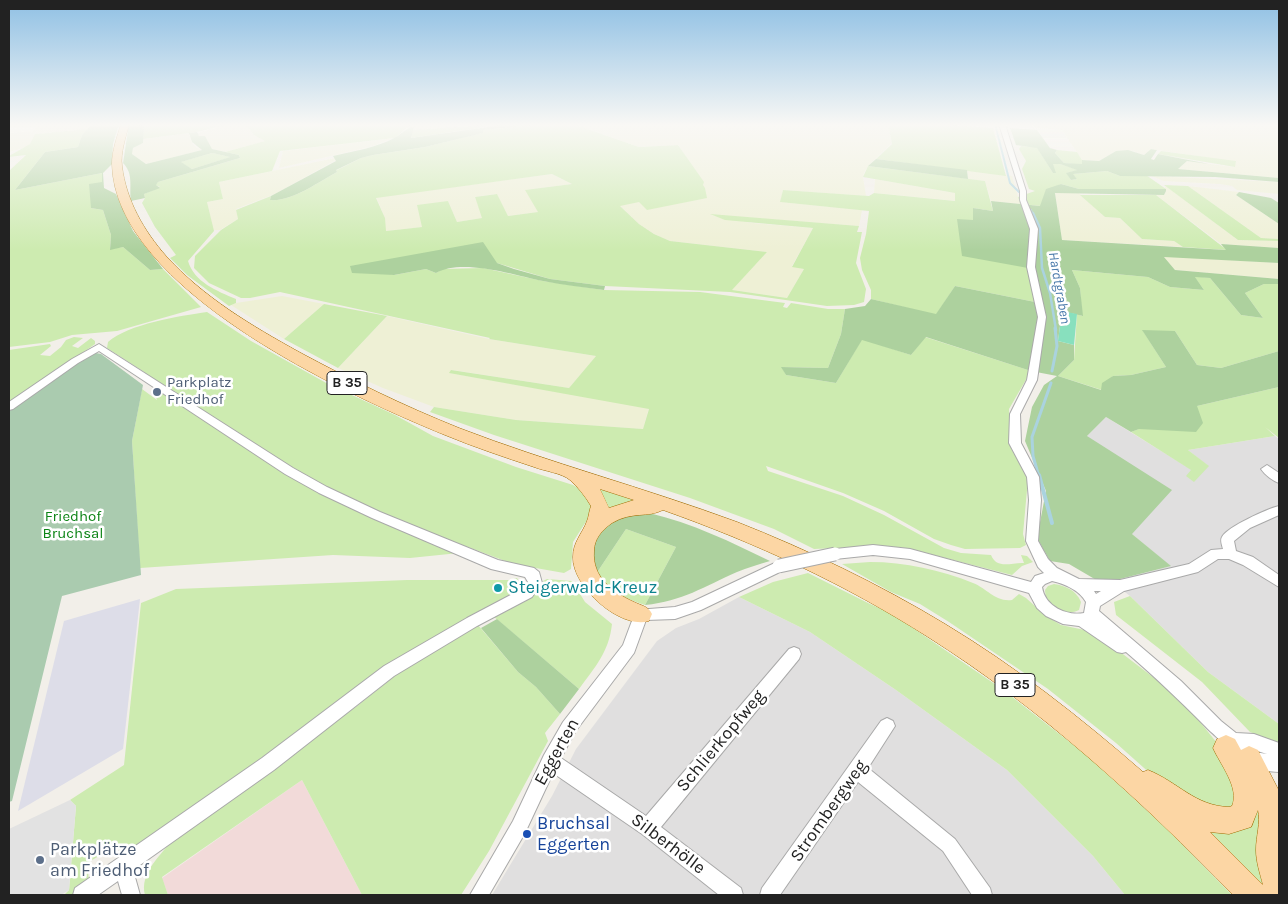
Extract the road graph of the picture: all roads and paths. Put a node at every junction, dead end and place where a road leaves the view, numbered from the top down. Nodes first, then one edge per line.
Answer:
1 (117, 166) edge
2 (1016, 166) edge
3 (9, 407) edge
4 (1267, 469) dead end
5 (574, 474) junction
6 (1279, 479) edge
7 (669, 506) junction
8 (1279, 510) edge
9 (596, 524) junction
10 (1230, 554) junction
11 (1044, 570) junction
12 (1279, 582) edge
13 (1079, 585) junction
14 (1120, 586) junction
15 (1034, 589) junction
16 (1089, 612) junction
17 (641, 614) junction
18 (794, 654) dead end
19 (887, 726) dead end
20 (1231, 744) junction
21 (1279, 750) edge
22 (550, 760) junction
23 (1279, 764) edge
24 (1118, 766) junction
25 (858, 771) junction
26 (648, 828) junction
27 (123, 866) junction
28 (1279, 888) edge
29 (82, 895) edge
30 (131, 895) edge
31 (479, 895) edge
32 (734, 895) edge
33 (769, 895) edge
34 (983, 895) edge
35 (1253, 895) edge

1 - 5 main road, B 35
2 - 11 street
3 - 27 street
4 - 6 street
5 - 7 main road, B 35
5 - 9 main road
7 - 9 main road
7 - 24 main road, B 35
8 - 10 street
9 - 17 main road
10 - 12 street
10 - 14 street
11 - 13 street
11 - 15 street
13 - 14 street
13 - 16 street
14 - 16 street
15 - 16 street
15 - 17 street, bridge
16 - 20 street
17 - 22 street, Eggerten
18 - 26 street, Schlierkopfweg
19 - 25 street, Strombergweg
20 - 21 street
20 - 23 street
20 - 24 main road, B 35
20 - 28 main road
22 - 26 street, Silberhölle
22 - 31 street, Eggerten
24 - 35 main road, B 35
25 - 33 street, Strombergweg
25 - 34 street
26 - 32 street, Silberhölle
27 - 29 street
27 - 30 street

